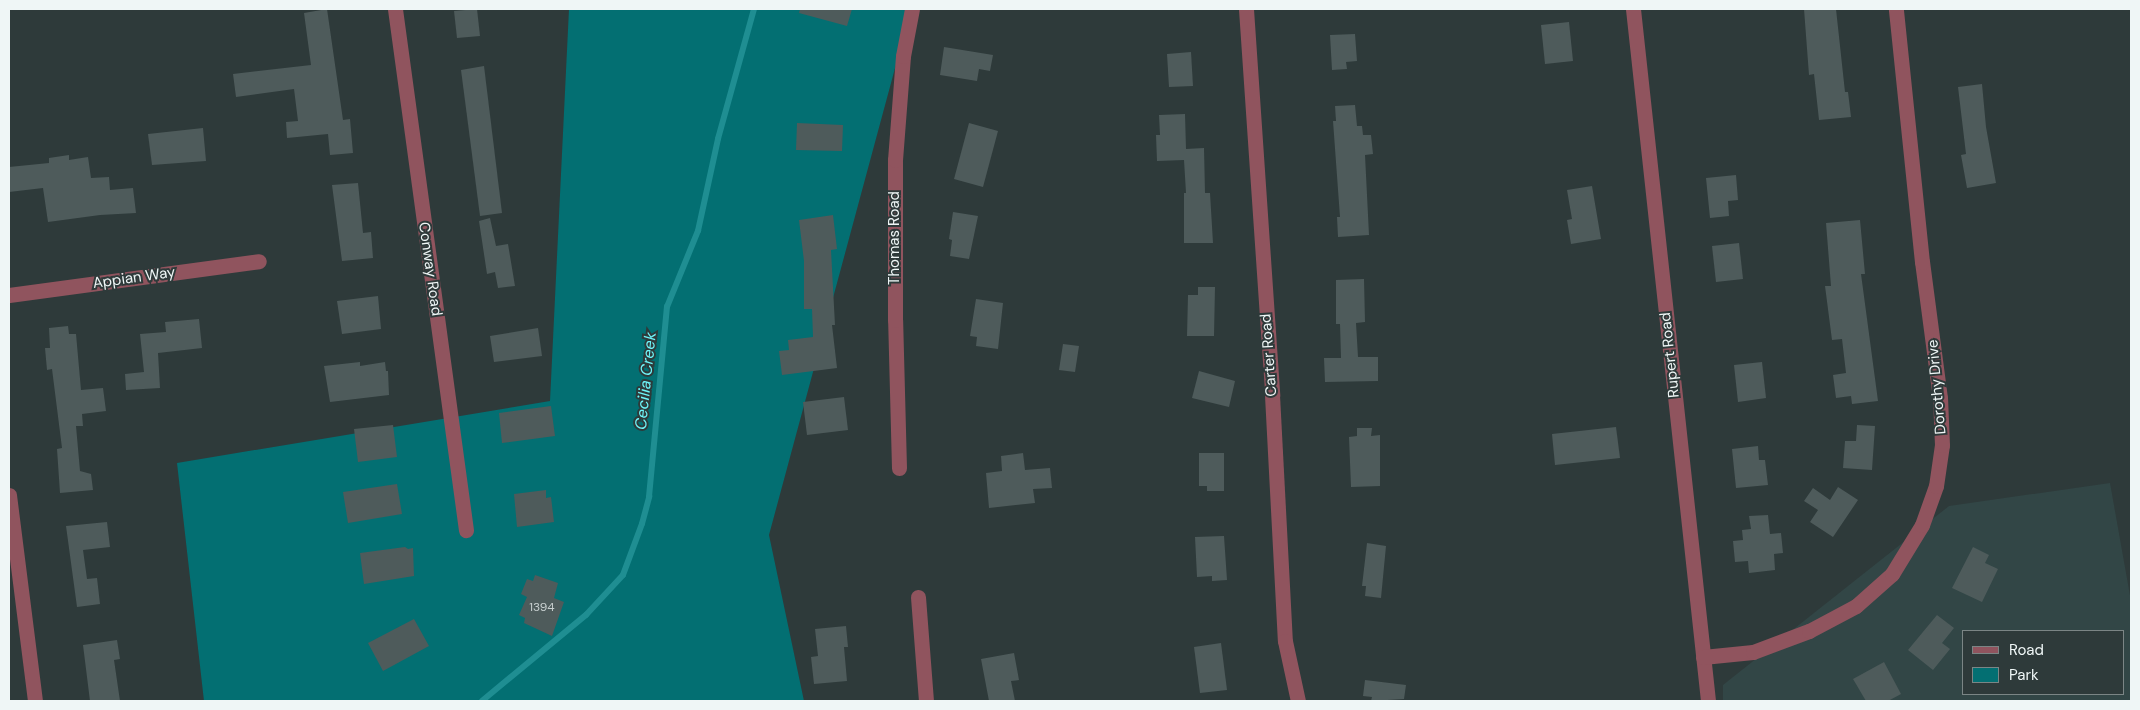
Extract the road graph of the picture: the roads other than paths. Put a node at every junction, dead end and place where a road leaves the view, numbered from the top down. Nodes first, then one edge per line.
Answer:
1 (395, 9) edge
2 (912, 9) edge
3 (1246, 9) edge
4 (1634, 9) edge
5 (1896, 9) edge
6 (259, 261) dead end
7 (9, 295) edge
8 (899, 468) dead end
9 (9, 495) edge
10 (466, 530) dead end
11 (918, 597) dead end
12 (1702, 657) junction
13 (35, 701) edge
14 (926, 701) edge
15 (1298, 701) edge
16 (1708, 701) edge

1 - 10 street, Conway Road
2 - 8 street, Thomas Road
3 - 15 street, Carter Road
4 - 12 street, Rupert Road
5 - 12 street, Dorothy Drive
6 - 7 street, Appian Way
9 - 13 street
11 - 14 street
12 - 16 street, Rupert Road

